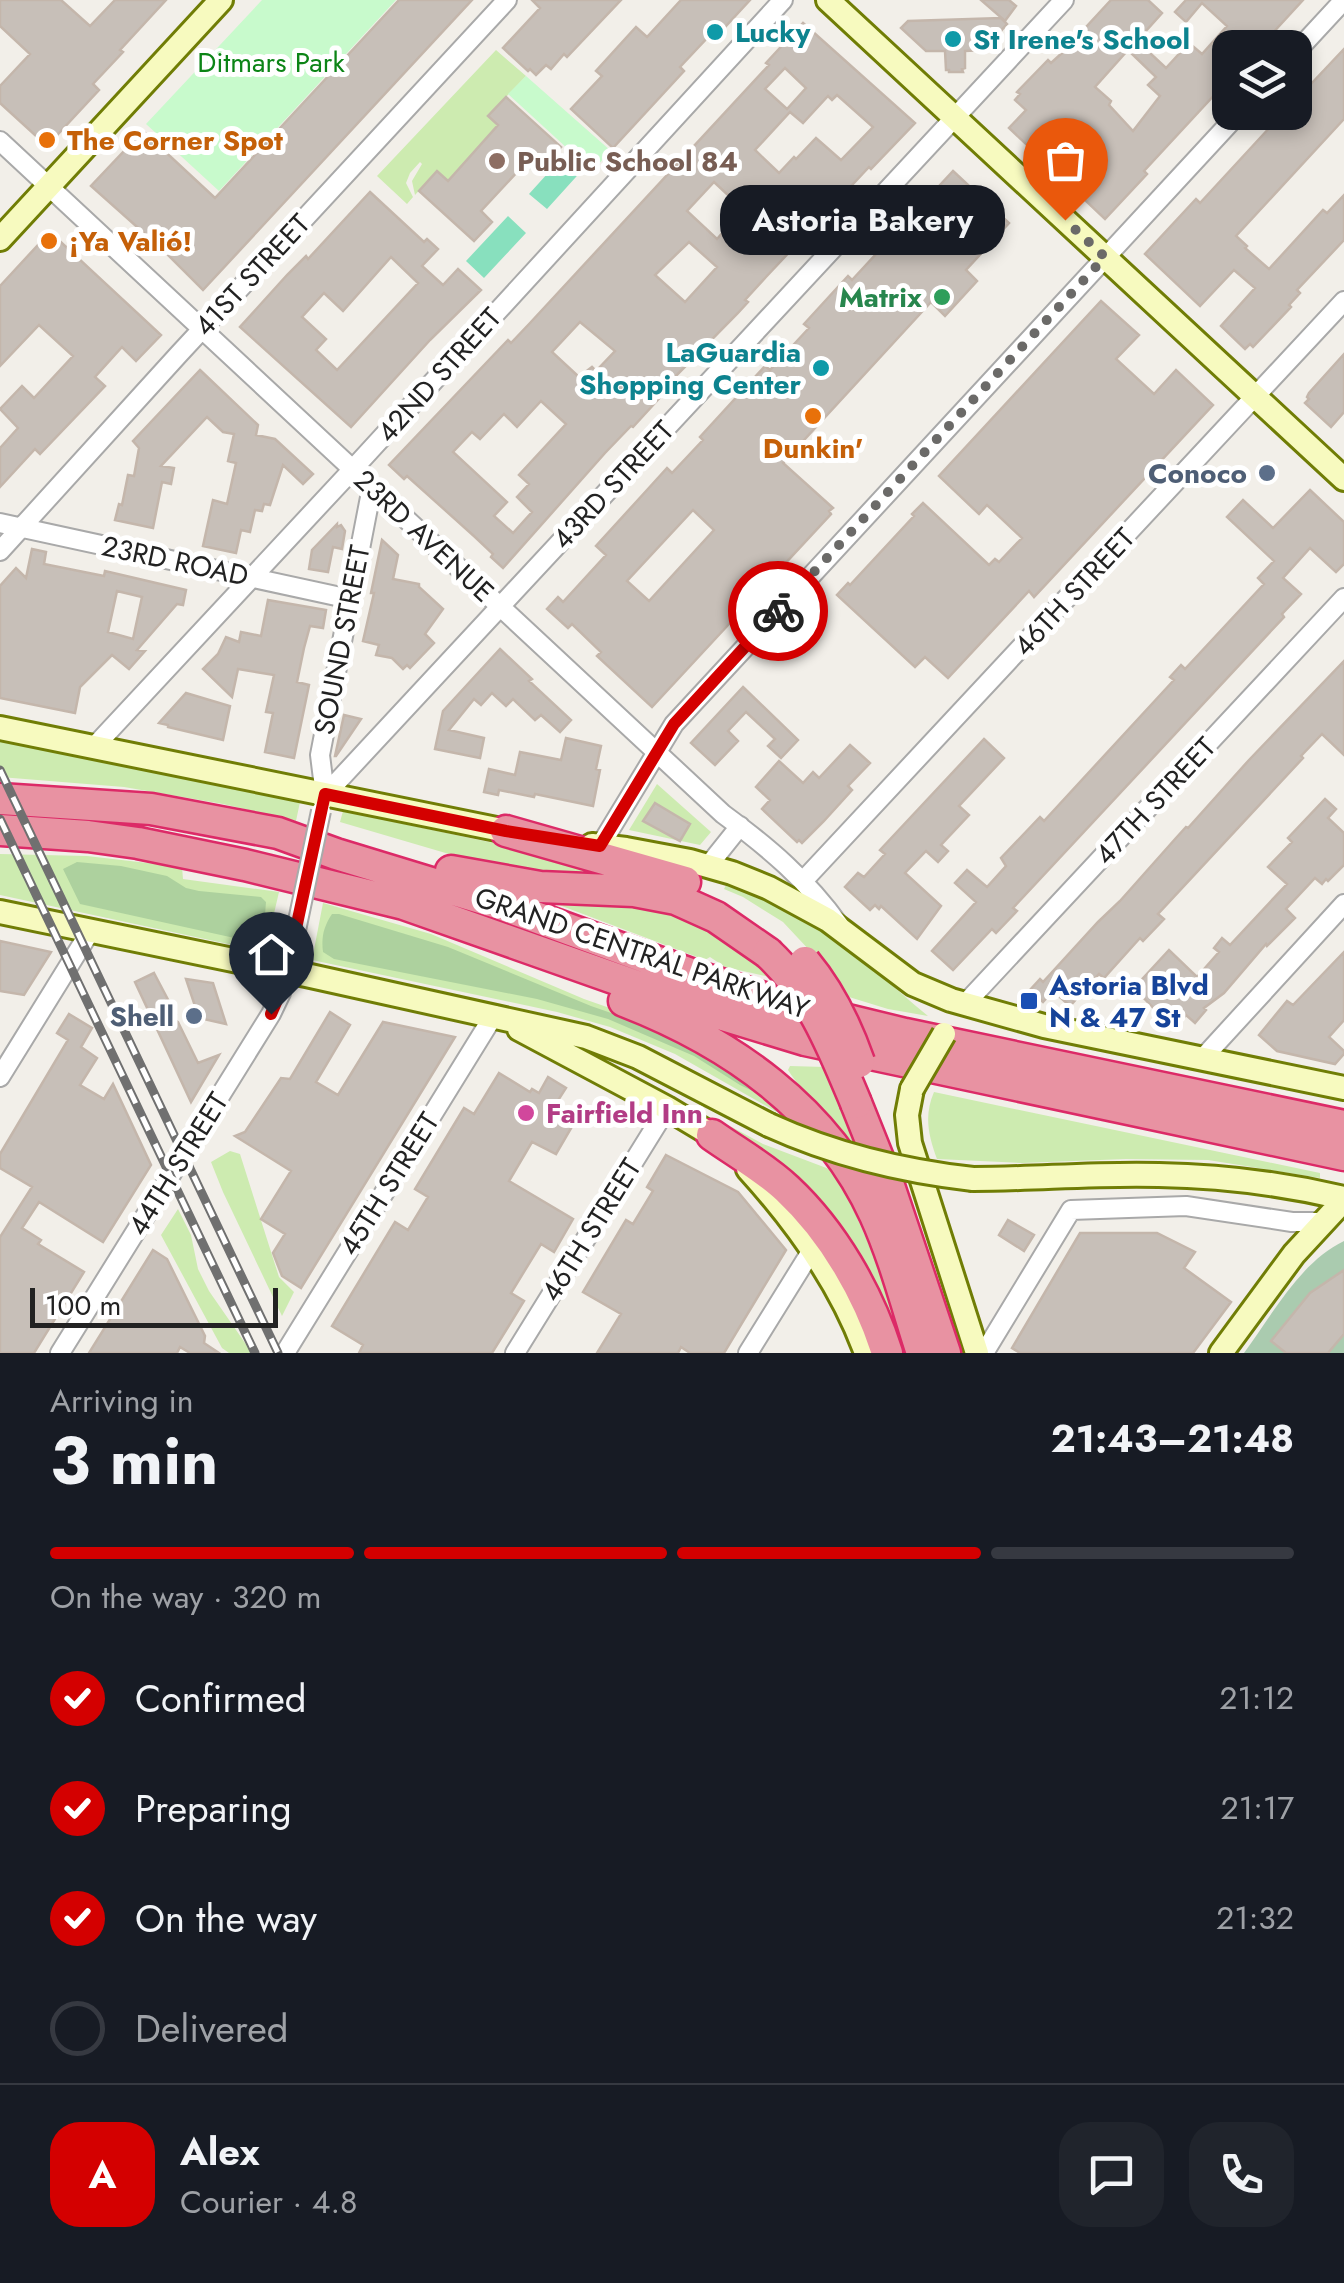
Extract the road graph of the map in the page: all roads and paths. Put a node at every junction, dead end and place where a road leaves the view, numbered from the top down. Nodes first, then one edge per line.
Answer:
1 (222, 0) edge
2 (507, 0) edge
3 (782, 0) edge
4 (828, 0) edge
5 (1064, 0) edge
6 (1344, 0) edge
7 (1312, 35) edge
8 (955, 118) junction
9 (1223, 130) edge
10 (0, 141) edge
11 (48, 186) junction
12 (0, 238) edge
13 (1105, 257) junction
14 (1344, 301) edge
15 (202, 329) junction
16 (1255, 397) junction
17 (353, 469) junction
18 (1344, 479) edge
19 (372, 487) junction
20 (0, 523) edge
21 (22, 528) junction
22 (0, 551) edge
23 (251, 578) junction
24 (1344, 598) edge
25 (350, 599) junction
26 (500, 606) junction
27 (0, 728) edge
28 (94, 747) junction
29 (656, 752) junction
30 (0, 799) edge
31 (323, 802) junction
32 (740, 826) junction
33 (0, 830) edge
34 (506, 831) junction
35 (278, 833) junction
36 (600, 846) junction
37 (708, 866) junction
38 (803, 881) junction
39 (313, 884) junction
40 (1344, 904) edge
41 (0, 912) edge
42 (90, 930) junction
43 (845, 932) junction
44 (778, 950) junction
45 (288, 965) junction
46 (965, 1004) junction
47 (494, 1015) junction
48 (1202, 1059) junction
49 (0, 1077) edge
50 (1344, 1088) edge
51 (667, 1108) junction
52 (1344, 1126) edge
53 (712, 1135) junction
54 (1344, 1155) edge
55 (1344, 1199) edge
56 (1322, 1222) junction
57 (812, 1250) junction
58 (60, 1353) edge
59 (284, 1353) edge
60 (516, 1353) edge
61 (748, 1353) edge
62 (866, 1353) edge
63 (887, 1353) edge
64 (922, 1353) edge
65 (946, 1353) edge
66 (981, 1353) edge
67 (1221, 1353) edge

1 - 11 main road
2 - 15 street, 41ST STREET
3 - 17 street, 42ND STREET
4 - 8 main road
5 - 8 street, 43RD STREET
6 - 7 street
8 - 13 main road
8 - 26 street, 43RD STREET
9 - 13 street
10 - 11 street, 23RD AVENUE
11 - 12 main road
11 - 15 street, 23RD AVENUE
13 - 16 main road
13 - 29 street
14 - 16 street, 46TH STREET
15 - 17 street, 23RD AVENUE
15 - 21 street, 41ST STREET
16 - 18 main road
16 - 38 street, 46TH STREET
17 - 19 street, 23RD AVENUE
17 - 23 street, 42ND STREET
19 - 25 street, SOUND STREET
19 - 26 street, 23RD AVENUE
20 - 21 street, 23RD ROAD
21 - 22 street, 41ST STREET
21 - 23 street, 23RD ROAD
23 - 25 street, 23RD ROAD
23 - 28 street, 42ND STREET
24 - 46 street, 47TH STREET
25 - 31 street, SOUND STREET
26 - 29 street, 23RD AVENUE
26 - 31 street, 43RD STREET
27 - 28 main road
28 - 31 main road
29 - 32 street, 23RD AVENUE
29 - 36 street
30 - 35 highway, GRAND CENTRAL PARKWAY
31 - 34 main road
31 - 45 street, 44TH STREET, bridge
32 - 37 street
32 - 38 street, 23RD AVENUE
33 - 39 highway, GRAND CENTRAL PARKWAY
34 - 36 main road
34 - 44 highway
35 - 44 highway
35 - 52 highway, GRAND CENTRAL PARKWAY
36 - 37 main road
37 - 43 main road
38 - 43 street, 23RD AVENUE
39 - 54 highway, GRAND CENTRAL PARKWAY
39 - 64 highway
40 - 48 street
41 - 42 main road
42 - 45 main road
42 - 49 street
43 - 46 main road
44 - 65 highway, bridge
45 - 47 main road
45 - 58 street, 44TH STREET
46 - 48 main road
46 - 66 main road, bridge
47 - 51 main road
47 - 55 main road, bridge
47 - 59 street, 45TH STREET
48 - 50 main road
51 - 53 main road
51 - 60 street, 46TH STREET
53 - 57 main road
53 - 63 highway
55 - 56 main road
56 - 66 street
56 - 67 main road
57 - 61 street
57 - 62 main road

